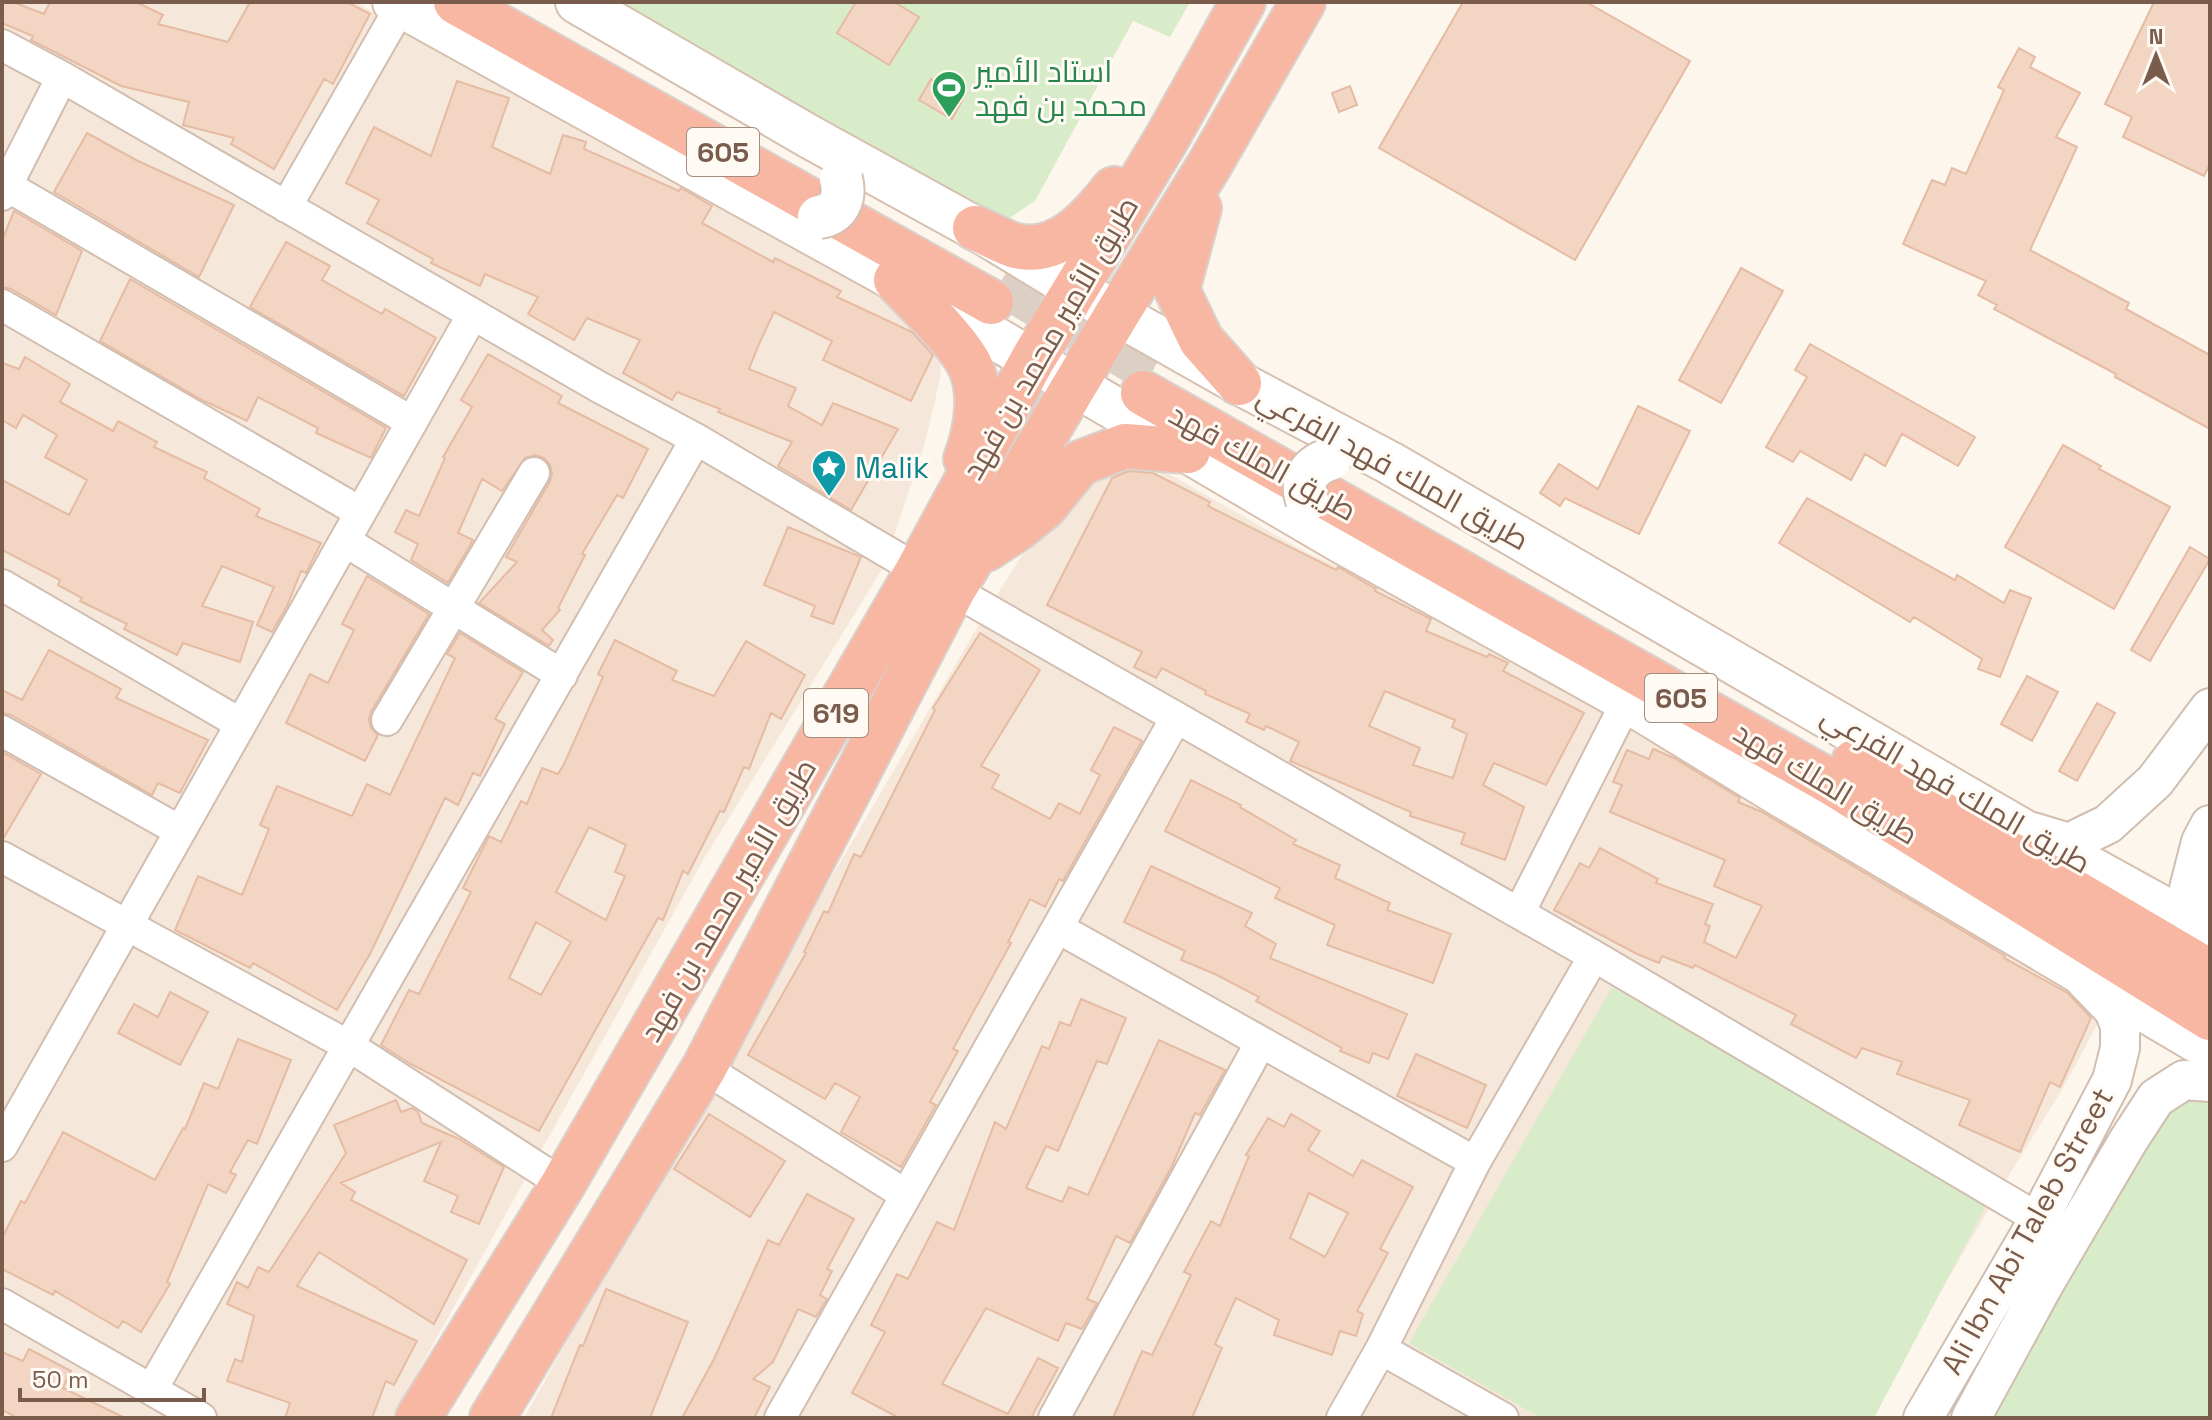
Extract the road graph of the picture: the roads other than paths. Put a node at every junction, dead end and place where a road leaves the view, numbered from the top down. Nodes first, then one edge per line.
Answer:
1 (456, 2) edge
2 (517, 2) edge
3 (577, 2) edge
4 (1243, 2) edge
5 (1303, 2) edge
6 (398, 4) edge
7 (2, 45) edge
8 (62, 77) junction
9 (810, 137) junction
10 (1167, 138) junction
11 (1210, 164) junction
12 (4, 191) edge
13 (286, 207) junction
14 (768, 208) junction
15 (975, 228) junction
16 (896, 280) junction
17 (1074, 289) junction
18 (2, 305) edge
19 (473, 314) junction
20 (1117, 314) junction
21 (1033, 359) junction
22 (1239, 383) junction
23 (1074, 384) junction
24 (412, 422) junction
25 (696, 439) junction
26 (1188, 451) junction
27 (1390, 463) junction
28 (534, 473) dead end
29 (360, 512) junction
30 (345, 541) junction
31 (1340, 541) junction
32 (946, 563) junction
33 (2, 585) edge
34 (453, 608) junction
35 (562, 675) junction
36 (1627, 701) junction
37 (2210, 708) edge
38 (1176, 718) junction
39 (387, 720) dead end
40 (241, 724) junction
41 (2, 731) edge
42 (2210, 825) edge
43 (2020, 829) junction
44 (180, 831) junction
45 (2, 857) edge
46 (1519, 913) junction
47 (127, 925) junction
48 (1058, 928) junction
49 (2207, 932) edge
50 (1594, 956) junction
51 (2069, 964) junction
52 (2210, 972) edge
53 (2210, 1018) edge
54 (1261, 1042) junction
55 (349, 1046) junction
56 (2210, 1049) edge
57 (704, 1068) junction
58 (2210, 1082) edge
59 (2100, 1104) junction
60 (2139, 1124) junction
61 (2, 1146) edge
62 (1475, 1162) junction
63 (563, 1184) junction
64 (906, 1195) junction
65 (2039, 1219) junction
66 (2, 1304) edge
67 (1381, 1349) junction
68 (152, 1389) junction
69 (201, 1418) edge
70 (418, 1418) edge
71 (492, 1418) edge
72 (780, 1418) edge
73 (1054, 1418) edge
74 (1342, 1418) edge
75 (1503, 1418) edge
76 (1923, 1418) edge
77 (1971, 1418) edge

1 - 2 highway, 605
3 - 9 main road, طريق الملك فهد الفرعي
4 - 10 highway, طريق الأمير محمد بن فهد / 619
5 - 11 highway, طريق الأمير محمد بن فهد / 619
6 - 13 street
6 - 14 main road
7 - 8 street
8 - 12 street
8 - 13 street
9 - 14 main road, bridge
9 - 15 main road, طريق الملك فهد الفرعي
10 - 15 highway
10 - 17 highway, طريق الأمير محمد بن فهد / 619
11 - 20 highway, طريق الأمير محمد بن فهد / 619
11 - 22 highway
12 - 24 street
13 - 19 street
14 - 16 main road
15 - 17 main road, طريق الملك فهد الفرعي
16 - 21 main road
16 - 32 highway
17 - 20 main road, طريق الملك فهد الفرعي
17 - 21 highway, طريق الأمير محمد بن فهد / 619
18 - 29 street
19 - 24 street
19 - 25 street
20 - 22 main road, طريق الملك فهد الفرعي
20 - 23 highway, طريق الأمير محمد بن فهد / 619
21 - 23 main road
21 - 32 highway, طريق الأمير محمد بن فهد / 619
22 - 27 main road, طريق الملك فهد الفرعي
23 - 26 main road
23 - 32 highway, طريق الأمير محمد بن فهد / 619
24 - 29 street
25 - 32 street
25 - 35 street
26 - 31 main road
26 - 32 highway
27 - 31 main road, bridge
27 - 43 main road, طريق الملك فهد الفرعي
28 - 34 street
29 - 30 street
30 - 34 street
30 - 40 street
31 - 36 main road
32 - 38 street
32 - 57 highway, طريق الأمير محمد بن فهد / 619
32 - 63 highway, طريق الأمير محمد بن فهد / 619
33 - 40 street
34 - 35 street
34 - 39 street
35 - 55 street
36 - 46 street
36 - 51 main road
37 - 43 street
38 - 46 street
38 - 48 street
40 - 44 street
41 - 44 street
42 - 49 street
43 - 49 main road, طريق الملك فهد الفرعي
44 - 47 street
45 - 47 street
46 - 50 street
47 - 55 street
47 - 61 street
48 - 54 street
48 - 64 street
50 - 62 street
50 - 65 street
51 - 56 main road
51 - 59 street, Ali Ibn Abi Taleb Street
52 - 53 highway, طريق الملك فهد / 605
54 - 62 street
54 - 73 street
55 - 63 street
55 - 68 street
57 - 64 street
57 - 71 highway, طريق الأمير محمد بن فهد / 619
58 - 60 street, Ali Ibn Abi Taleb Street
59 - 60 street
59 - 65 street, Ali Ibn Abi Taleb Street
60 - 77 street, Ali Ibn Abi Taleb Street
62 - 67 street
63 - 70 highway, طريق الأمير محمد بن فهد / 619
64 - 72 street
65 - 76 street, Ali Ibn Abi Taleb Street
66 - 68 street
67 - 74 street
67 - 75 street
68 - 69 street

